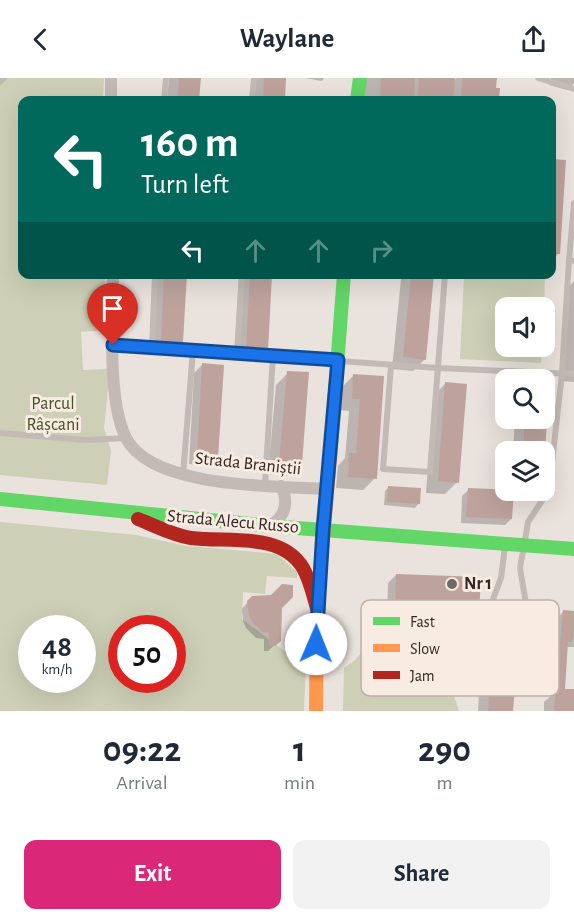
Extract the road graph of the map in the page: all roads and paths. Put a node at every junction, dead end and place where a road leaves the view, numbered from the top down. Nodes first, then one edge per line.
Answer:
1 (4, 78) edge
2 (111, 78) edge
3 (166, 78) edge
4 (254, 78) edge
5 (360, 78) edge
6 (538, 78) edge
7 (546, 79) edge
8 (0, 82) edge
9 (574, 89) edge
10 (111, 96) edge
11 (164, 96) edge
12 (252, 96) edge
13 (358, 96) edge
14 (574, 203) edge
15 (571, 260) edge
16 (113, 279) edge
17 (156, 279) edge
18 (242, 279) edge
19 (344, 279) edge
20 (445, 279) edge
21 (113, 345) junction
22 (152, 348) junction
23 (193, 350) junction
24 (237, 353) junction
25 (273, 355) junction
26 (338, 360) junction
27 (391, 365) junction
28 (438, 368) junction
29 (562, 373) junction
30 (574, 374) edge
31 (0, 433) edge
32 (126, 438) junction
33 (183, 475) junction
34 (265, 484) junction
35 (281, 486) junction
36 (327, 489) junction
37 (0, 499) edge
38 (122, 512) junction
39 (270, 526) junction
40 (323, 530) junction
41 (505, 544) junction
42 (522, 545) junction
43 (574, 549) edge
44 (493, 600) edge
45 (524, 600) edge
46 (317, 608) junction
47 (316, 711) edge

1 - 8 lane
2 - 10 street
3 - 11 lane
4 - 12 lane
5 - 13 main road
6 - 7 lane
7 - 9 lane
14 - 15 lane
15 - 29 lane
16 - 21 street
17 - 22 lane
18 - 24 lane
19 - 26 main road
20 - 28 lane
21 - 22 lane
21 - 32 street
22 - 23 lane
23 - 24 lane
23 - 33 lane
24 - 25 lane
25 - 26 lane
25 - 34 lane
26 - 27 lane
26 - 36 main road
27 - 28 lane
27 - 28 lane
28 - 29 lane
29 - 30 lane
29 - 42 lane
31 - 32 lane
32 - 33 street, Strada Braniștii
33 - 34 street, Strada Braniștii
34 - 35 street, Strada Braniștii
35 - 36 street, Strada Braniștii
35 - 39 street
36 - 40 main road
37 - 38 main road, Strada Alecu Russo
38 - 39 main road, Strada Alecu Russo
38 - 46 main road
39 - 40 main road, Strada Alecu Russo
40 - 41 main road, Strada Alecu Russo
40 - 46 main road
41 - 42 main road, Strada Alecu Russo
41 - 44 lane
42 - 43 main road, Strada Alecu Russo
42 - 45 lane
46 - 47 main road

